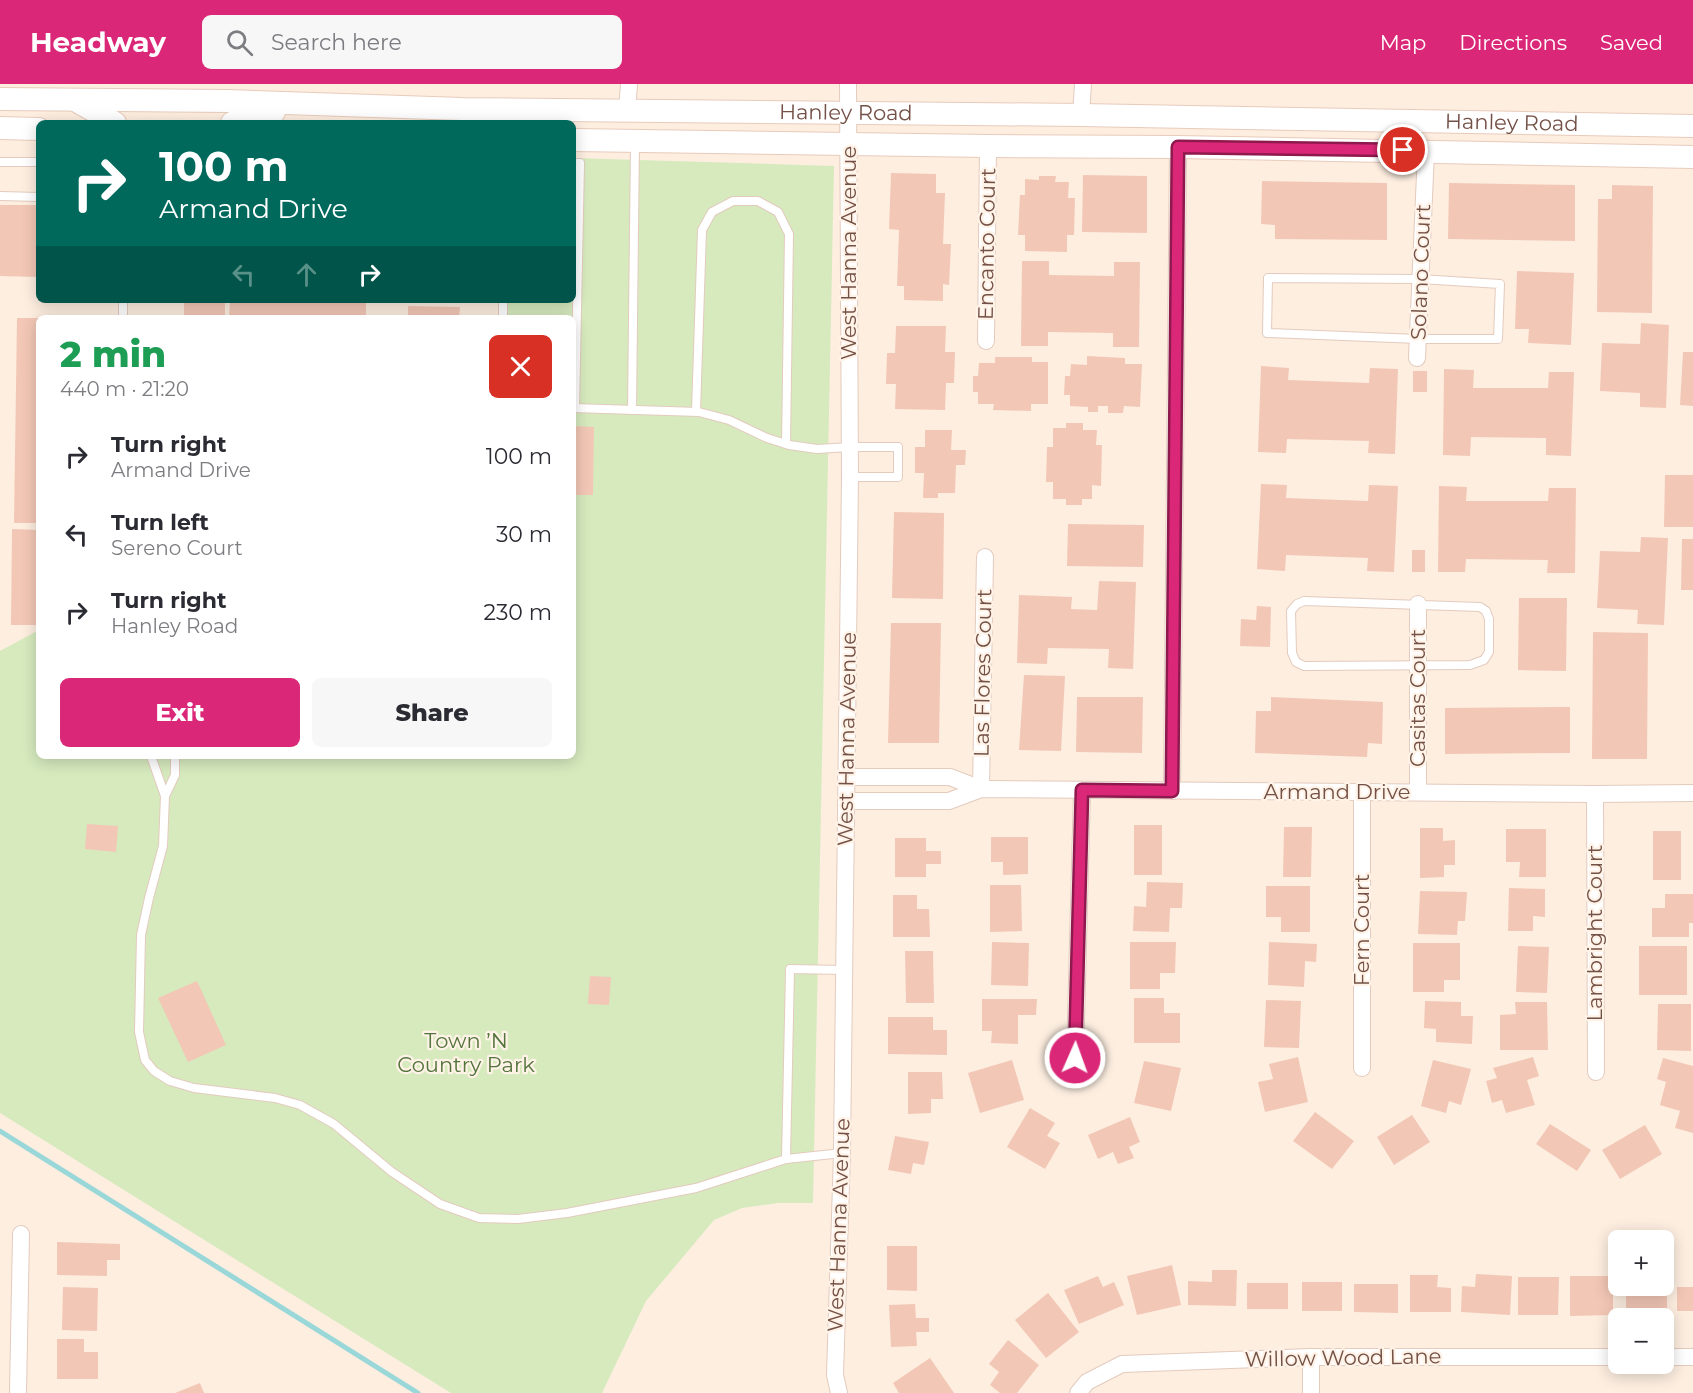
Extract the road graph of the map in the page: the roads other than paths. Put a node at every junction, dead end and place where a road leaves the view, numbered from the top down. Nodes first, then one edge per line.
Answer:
1 (629, 84) edge
2 (848, 84) edge
3 (1083, 84) edge
4 (0, 99) edge
5 (74, 99) junction
6 (323, 104) junction
7 (381, 106) junction
8 (627, 111) junction
9 (848, 114) junction
10 (1081, 115) junction
11 (110, 120) edge
12 (238, 120) edge
13 (397, 120) edge
14 (1383, 121) junction
15 (1502, 123) junction
16 (1693, 126) edge
17 (0, 128) edge
18 (36, 129) edge
19 (576, 140) edge
20 (635, 142) junction
21 (848, 145) junction
22 (988, 146) junction
23 (1178, 147) junction
24 (1426, 151) junction
25 (1693, 157) edge
26 (0, 162) edge
27 (36, 162) edge
28 (576, 164) edge
29 (0, 196) edge
30 (36, 197) edge
31 (1420, 279) junction
32 (576, 327) edge
33 (1418, 339) junction
34 (986, 341) dead end
35 (1417, 358) dead end
36 (576, 408) edge
37 (632, 410) junction
38 (696, 411) junction
39 (786, 444) junction
40 (850, 447) junction
41 (850, 477) junction
42 (985, 557) dead end
43 (1418, 604) junction
44 (1417, 665) junction
45 (152, 759) edge
46 (175, 759) edge
47 (846, 777) junction
48 (981, 789) junction
49 (1082, 790) junction
50 (1172, 791) junction
51 (1362, 792) junction
52 (1418, 792) junction
53 (1693, 793) edge
54 (1595, 794) junction
55 (165, 796) junction
56 (846, 801) junction
57 (844, 970) junction
58 (1075, 1058) dead end
59 (1362, 1068) dead end
60 (1596, 1072) dead end
61 (842, 1153) junction
62 (786, 1159) junction
63 (21, 1233) dead end
64 (1311, 1357) junction
65 (1608, 1357) edge
66 (1674, 1357) edge
67 (1693, 1358) edge
68 (18, 1393) edge
69 (839, 1393) edge
70 (1078, 1393) edge
71 (1311, 1393) edge

1 - 8 street
2 - 9 street, West Hanna Avenue
3 - 10 street
4 - 5 main road, Hanley Road
5 - 6 main road, Hanley Road
5 - 11 main road
6 - 7 main road, Hanley Road
6 - 12 main road
7 - 8 main road, Hanley Road
7 - 13 main road
8 - 9 main road, Hanley Road
9 - 10 main road, Hanley Road
9 - 21 street, West Hanna Avenue
10 - 14 main road, Hanley Road
14 - 15 main road, Hanley Road
14 - 24 main road
15 - 16 main road, Hanley Road
15 - 24 main road
17 - 18 main road
19 - 20 main road, Hanley Road
20 - 21 main road, Hanley Road
20 - 37 lane
21 - 22 main road, Hanley Road
21 - 40 street, West Hanna Avenue
22 - 23 main road, Hanley Road
22 - 34 street, Encanto Court
23 - 24 main road, Hanley Road
23 - 50 street
24 - 25 main road, Hanley Road
24 - 31 street, Solano Court
26 - 27 lane
28 - 32 lane
29 - 30 lane
31 - 33 street, Solano Court
31 - 33 lane
31 - 33 lane
33 - 35 street, Solano Court
36 - 37 lane
37 - 38 lane
38 - 39 lane
38 - 39 lane
39 - 40 lane
40 - 41 street, West Hanna Avenue
40 - 41 lane
41 - 47 street, West Hanna Avenue
42 - 48 street, Las Flores Court
43 - 44 street, Casitas Court
43 - 44 lane
43 - 44 lane
44 - 52 street, Casitas Court
45 - 55 lane
46 - 55 lane
47 - 48 street, Armand Drive
47 - 56 street, West Hanna Avenue
48 - 49 street, Armand Drive
48 - 56 street, Armand Drive
49 - 50 street, Armand Drive
49 - 58 street
50 - 51 street, Armand Drive
51 - 52 street, Armand Drive
51 - 59 street, Fern Court
52 - 54 street, Armand Drive
53 - 54 street, Armand Drive
54 - 60 street, Lambright Court
55 - 62 lane
56 - 57 street, West Hanna Avenue
57 - 61 street, West Hanna Avenue
57 - 62 lane
61 - 62 lane
61 - 69 street, West Hanna Avenue
63 - 68 street
64 - 65 street, Willow Wood Lane
64 - 70 street, Willow Wood Lane
64 - 71 street
66 - 67 street

